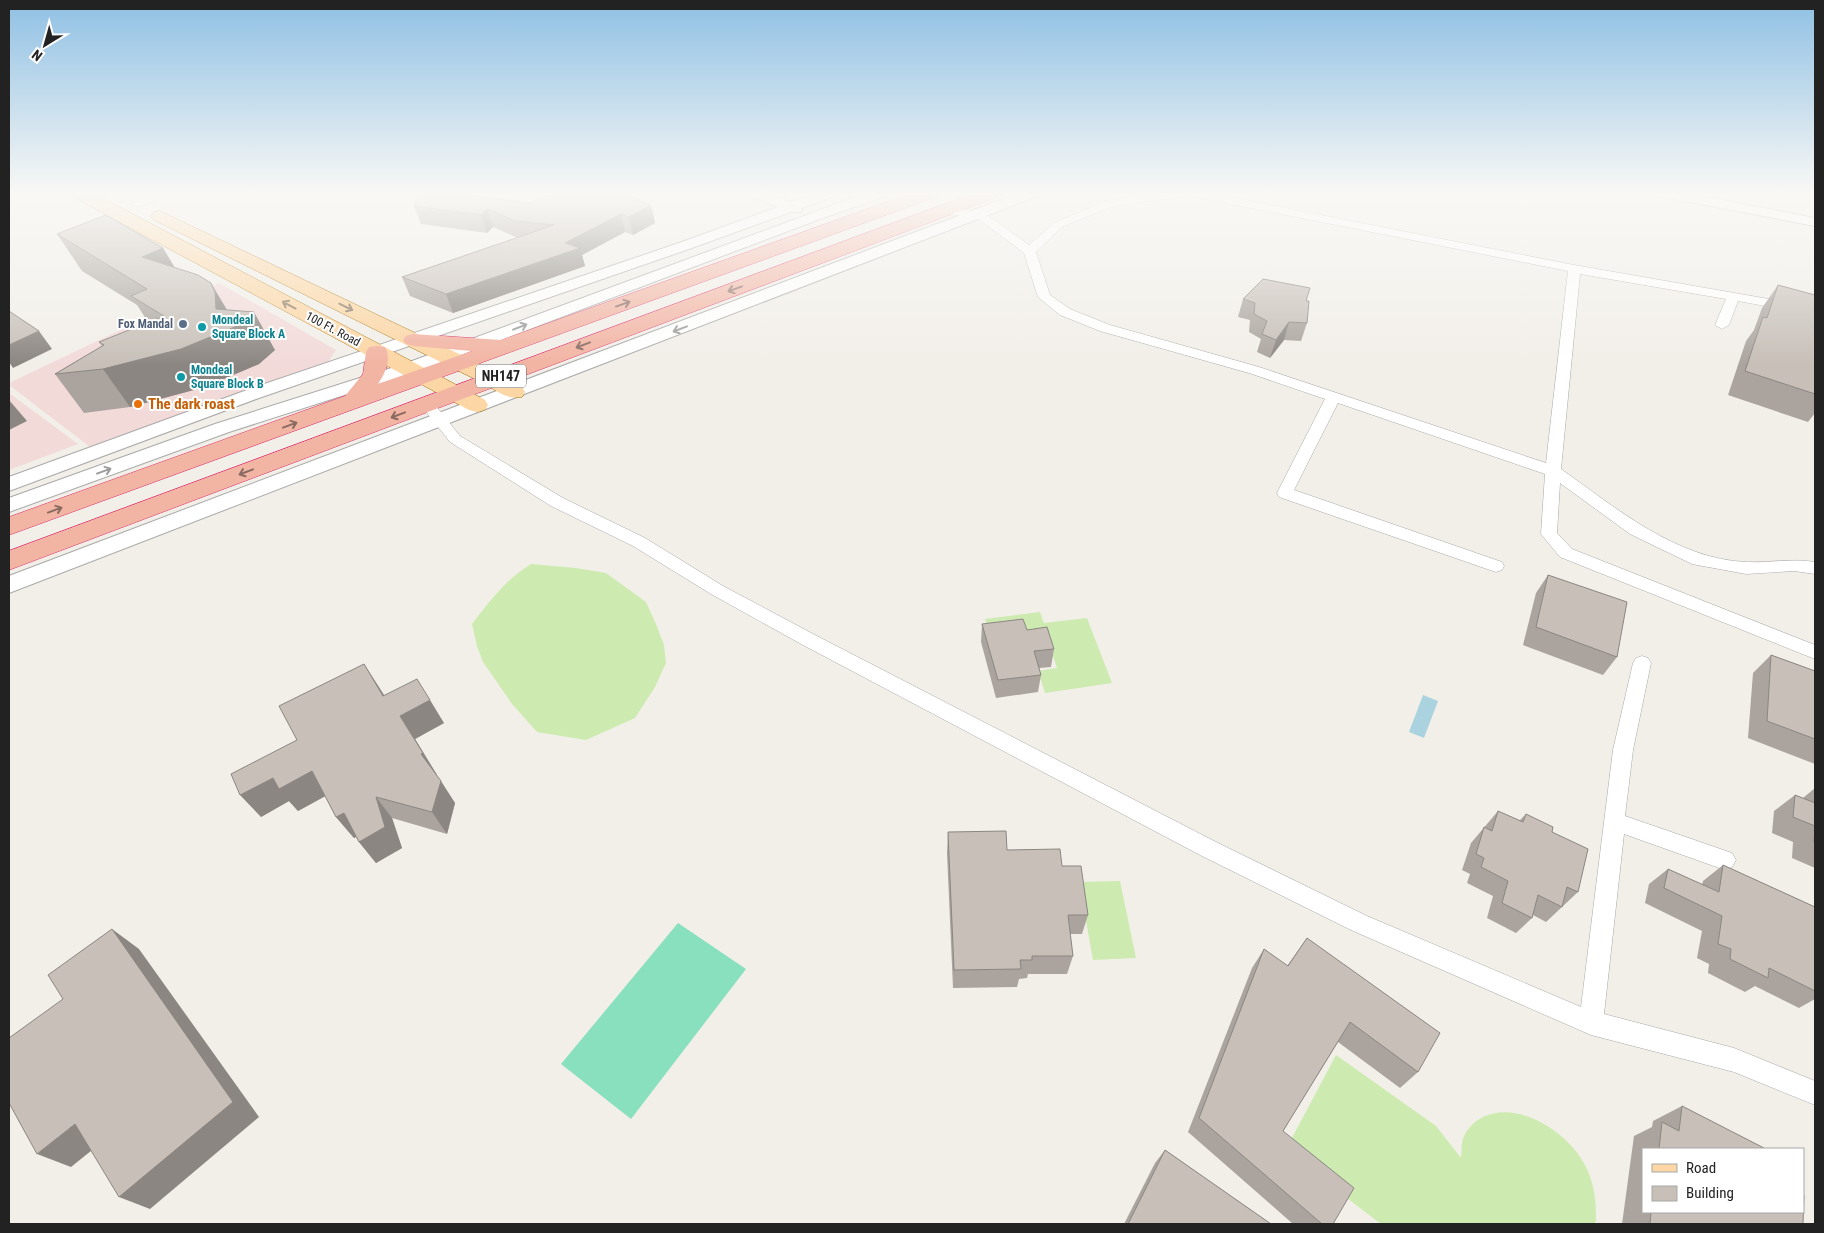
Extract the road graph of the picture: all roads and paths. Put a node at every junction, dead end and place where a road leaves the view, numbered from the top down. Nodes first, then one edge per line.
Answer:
1 (185, 250) edge
2 (230, 250) edge
3 (674, 250) edge
4 (726, 250) edge
5 (773, 250) edge
6 (848, 250) edge
7 (878, 250) edge
8 (1476, 250) edge
9 (1030, 251) edge
10 (1574, 269) junction
11 (1734, 296) junction
12 (1815, 311) edge
13 (1722, 325) dead end
14 (646, 331) junction
15 (413, 340) junction
16 (474, 344) junction
17 (510, 345) junction
18 (377, 352) junction
19 (452, 359) junction
20 (417, 372) junction
21 (492, 379) junction
22 (370, 381) junction
23 (514, 392) junction
24 (456, 393) junction
25 (1333, 398) junction
26 (352, 402) junction
27 (477, 405) junction
28 (433, 412) junction
29 (320, 455) junction
30 (1553, 472) junction
31 (9, 484) edge
32 (9, 505) edge
33 (9, 526) edge
34 (9, 561) edge
35 (1496, 566) dead end
36 (1815, 568) edge
37 (9, 585) edge
38 (1815, 652) edge
39 (1642, 663) dead end
40 (1615, 822) junction
41 (1724, 860) dead end
42 (1591, 1023) junction
43 (1815, 1093) edge

18 -> 1 main road, 100 Ft. Road
2 -> 15 main road, 100 Ft. Road
3 - 15 street
16 -> 4 street
17 -> 5 highway, NH147
6 -> 14 highway, NH147
7 -> 14 street
8 - 10 street
9 - 25 street
10 - 11 street
10 - 30 street
11 - 12 street
11 - 13 street
14 -> 21 highway, NH147
14 - 23 street
15 - 16 highway
15 - 18 street
15 - 19 main road, 100 Ft. Road
16 - 17 highway
16 - 19 street
17 - 19 highway, NH147
18 - 20 main road, 100 Ft. Road
18 - 22 highway
18 - 31 street
19 - 20 highway, NH147
19 - 21 main road, 100 Ft. Road
20 - 22 street
20 - 24 main road, 100 Ft. Road
20 - 26 highway, NH147
21 - 23 main road, 100 Ft. Road
21 - 24 highway, NH147
22 - 26 highway
32 -> 22 street
23 - 27 street
24 - 27 main road, 100 Ft. Road
24 - 28 highway, NH147
25 - 30 street
25 - 35 street
33 -> 26 highway, NH147
27 - 28 street
28 - 29 highway, NH147
28 - 42 street
29 -> 34 highway, NH147
29 - 37 street
30 - 36 street
30 - 38 street
39 - 40 street
40 - 41 street
40 - 42 street
42 - 43 street

